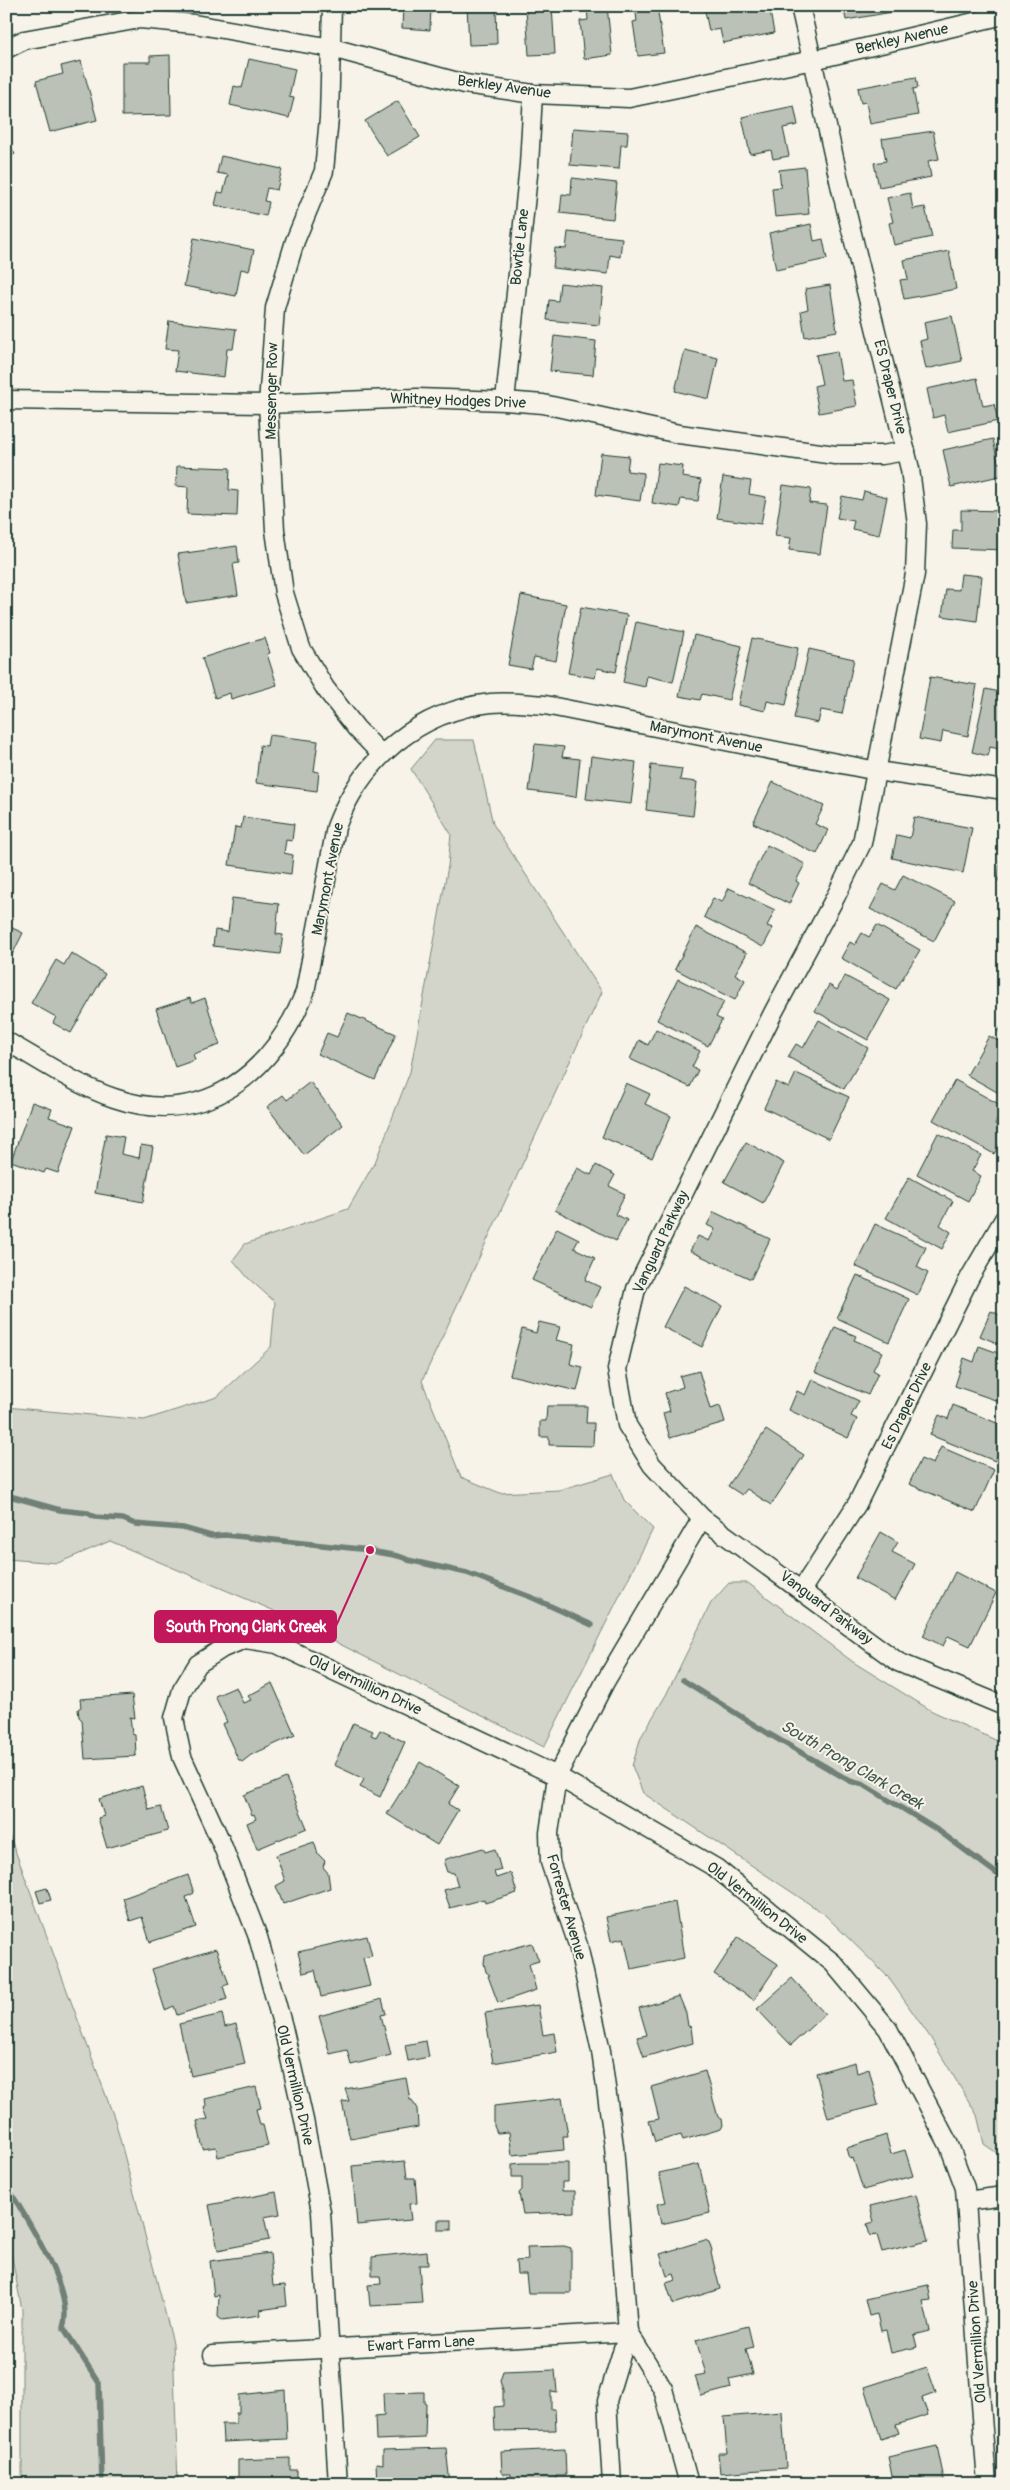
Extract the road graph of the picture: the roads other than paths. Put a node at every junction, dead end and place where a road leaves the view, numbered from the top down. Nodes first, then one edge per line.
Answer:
1 (332, 6) edge
2 (800, 6) edge
3 (1004, 15) edge
4 (332, 48) junction
5 (6, 49) edge
6 (813, 60) junction
7 (533, 94) junction
8 (6, 400) edge
9 (505, 401) junction
10 (268, 404) junction
11 (906, 451) junction
12 (381, 754) junction
13 (876, 771) junction
14 (1004, 790) edge
15 (6, 1041) edge
16 (1004, 1218) edge
17 (702, 1518) junction
18 (802, 1589) junction
19 (1004, 1706) edge
20 (557, 1776) junction
21 (1004, 2196) edge
22 (966, 2200) junction
23 (628, 2332) junction
24 (330, 2349) junction
25 (214, 2355) dead end
26 (338, 2484) edge
27 (612, 2484) edge
28 (689, 2484) edge
29 (987, 2484) edge

1 - 4 street, Messenger Row
2 - 6 street, ES Draper Drive
3 - 6 street, Berkley Avenue
4 - 5 street, Berkley Avenue
4 - 7 street, Berkley Avenue
4 - 10 street, Messenger Row
6 - 7 street, Berkley Avenue
6 - 11 street, ES Draper Drive
7 - 9 street, Bowtie Lane
8 - 10 street, Whitney Hodges Drive
9 - 10 street, Whitney Hodges Drive
9 - 11 street, Whitney Hodges Drive
10 - 12 street, Messenger Row
11 - 13 street, ES Draper Drive
12 - 13 street, Marymont Avenue
12 - 15 street, Marymont Avenue
13 - 14 street, Marymont Avenue
13 - 17 street, Vanguard Parkway
16 - 18 street, Es Draper Drive
17 - 18 street, Vanguard Parkway
17 - 20 street, Forrester Avenue
18 - 19 street, Vanguard Parkway
20 - 22 street, Old Vermillion Drive
20 - 23 street, Forrester Avenue
20 - 24 street, Old Vermillion Drive
21 - 22 street
22 - 29 street, Old Vermillion Drive
23 - 24 street, Ewart Farm Lane
23 - 27 street, Forrester Avenue
23 - 28 street, Forrester Avenue
24 - 25 street, Ewart Farm Lane
24 - 26 street, Old Vermillion Drive

